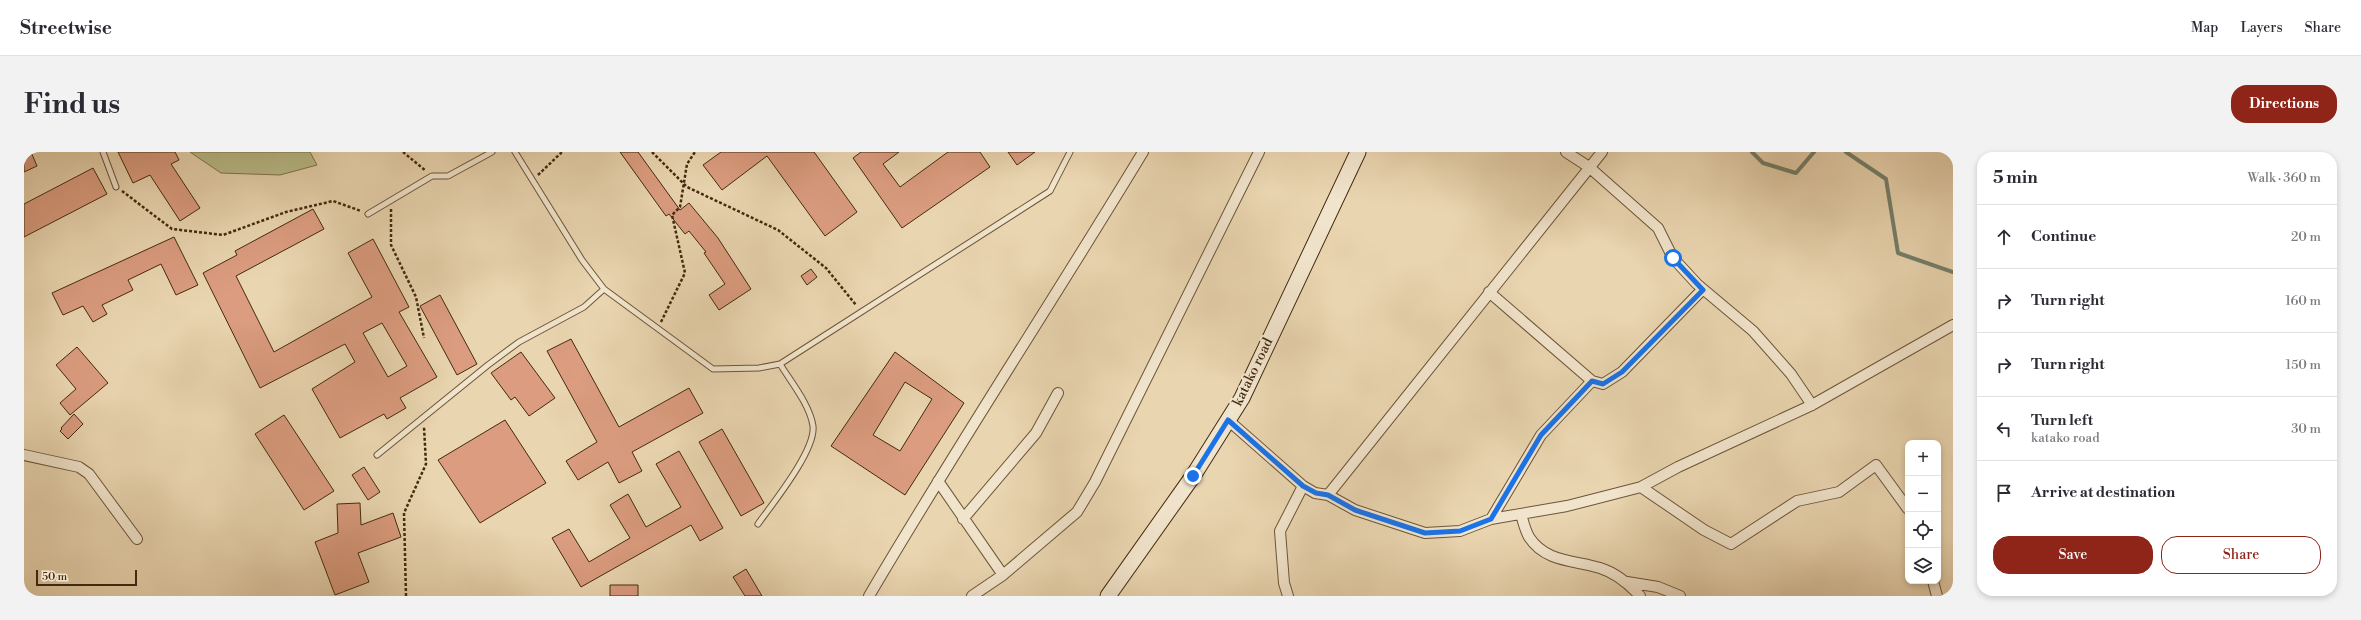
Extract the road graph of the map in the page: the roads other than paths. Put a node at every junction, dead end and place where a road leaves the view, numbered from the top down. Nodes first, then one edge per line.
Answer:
1 (103, 152) edge
2 (492, 152) edge
3 (515, 152) edge
4 (1070, 152) edge
5 (1142, 152) edge
6 (1259, 152) edge
7 (1358, 152) edge
8 (1566, 152) edge
9 (1602, 152) edge
10 (1589, 167) junction
11 (116, 187) road end
12 (368, 214) road end
13 (604, 289) junction
14 (1703, 290) junction
15 (1489, 292) junction
16 (1953, 325) edge
17 (780, 364) junction
18 (1592, 381) junction
19 (1058, 393) dead end
20 (1812, 405) junction
21 (1228, 420) junction
22 (24, 455) edge
23 (377, 455) dead end
24 (938, 481) junction
25 (1303, 486) junction
26 (1641, 486) junction
27 (1328, 495) junction
28 (1905, 505) edge
29 (1521, 514) junction
30 (1491, 519) junction
31 (963, 520) junction
32 (758, 524) dead end
33 (137, 539) dead end
34 (1003, 574) junction
35 (1627, 582) junction
36 (1934, 584) edge
37 (869, 596) edge
38 (972, 596) edge
39 (1108, 596) edge
40 (1288, 596) edge
41 (1640, 596) edge
42 (1680, 596) edge
43 (1937, 596) edge

1 - 11 lane
2 - 12 lane
3 - 13 lane
4 - 17 lane
5 - 24 street
6 - 34 street
7 - 21 street, katako road
8 - 10 street
9 - 10 street
10 - 14 street
10 - 15 street
13 - 17 lane
13 - 23 lane
14 - 18 street
14 - 20 street
15 - 18 street
15 - 27 street
16 - 20 street
17 - 32 lane
18 - 30 street
19 - 31 street
20 - 26 street
21 - 25 street
21 - 39 street, katako road
22 - 33 street
24 - 31 street
24 - 37 street
25 - 27 street
25 - 40 street
26 - 28 street
26 - 29 street
27 - 30 street
29 - 30 street
29 - 35 street
31 - 34 street
34 - 38 street
35 - 41 street
35 - 42 street
36 - 43 street

